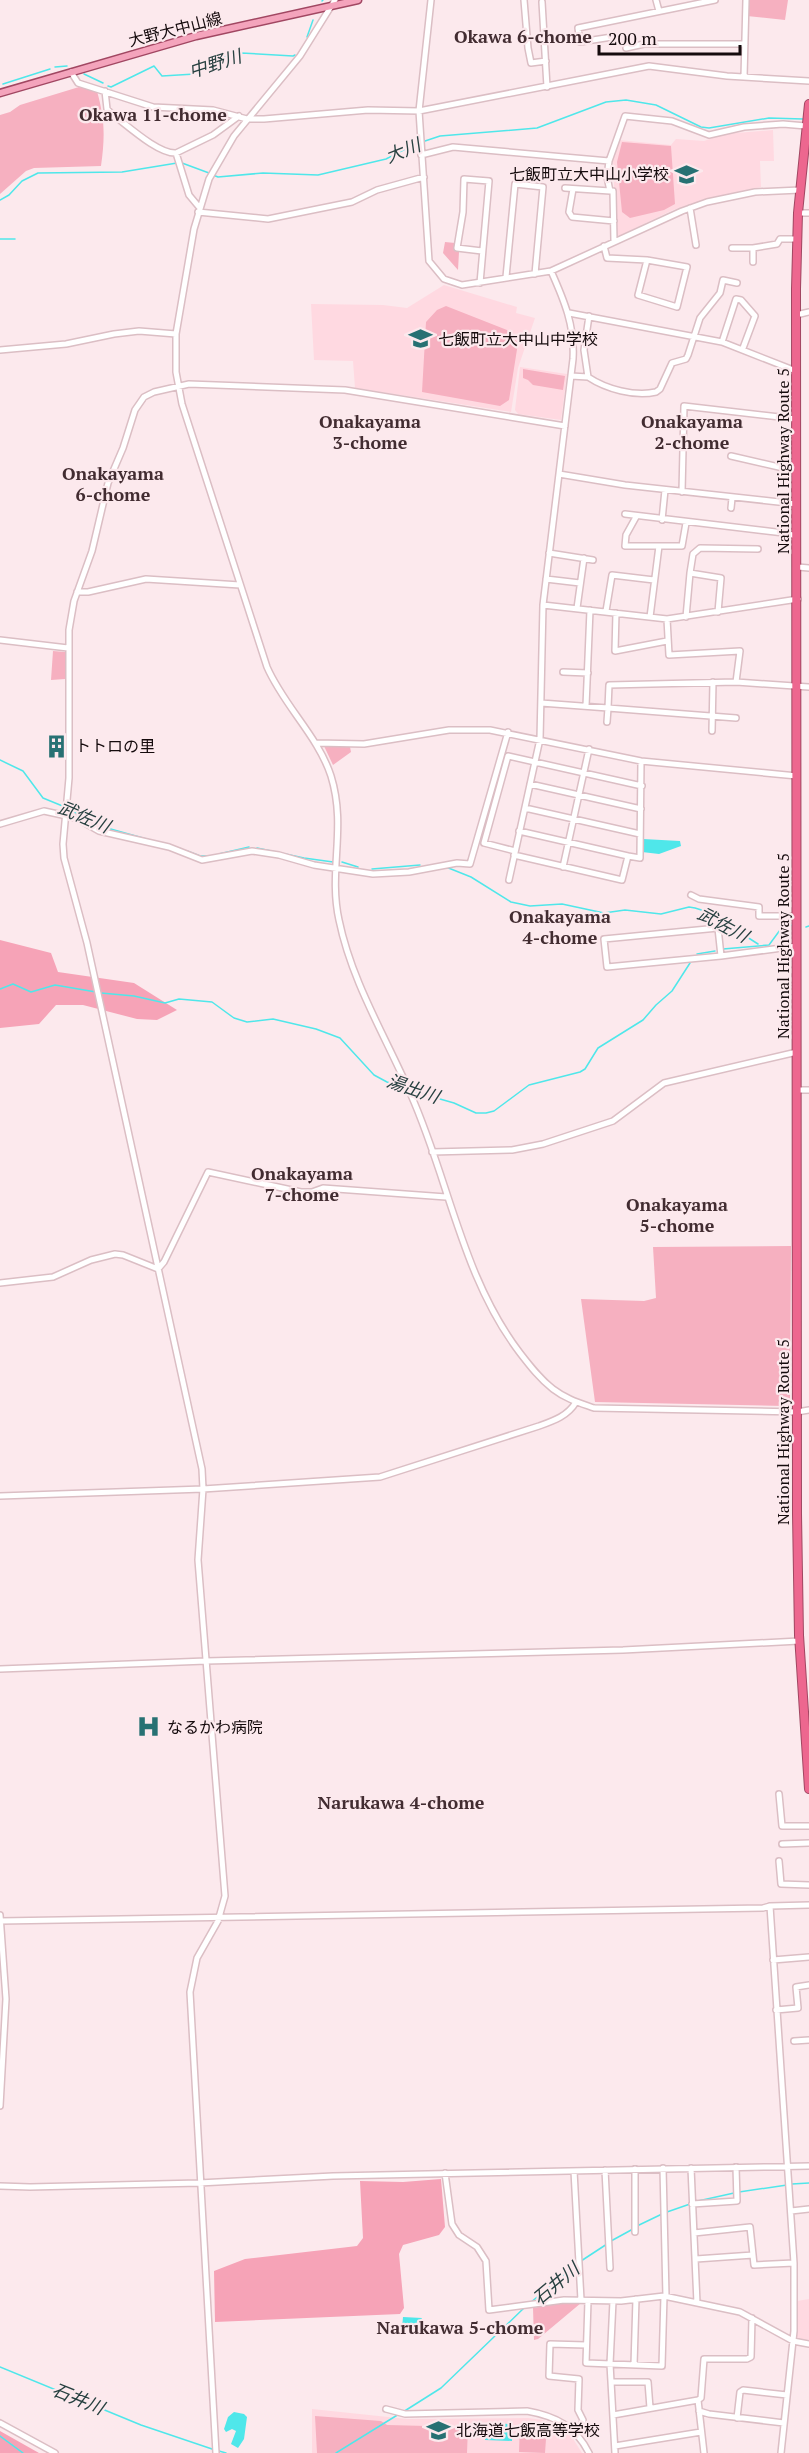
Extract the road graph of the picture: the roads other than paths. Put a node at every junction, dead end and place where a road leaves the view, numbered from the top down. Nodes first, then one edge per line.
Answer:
1 (334, 0) edge
2 (358, 0) edge
3 (431, 0) edge
4 (524, 0) edge
5 (656, 0) edge
6 (715, 0) edge
7 (746, 0) edge
8 (542, 2) dead end
9 (330, 6) junction
10 (659, 11) junction
11 (612, 37) dead end
12 (745, 44) junction
13 (626, 48) dead end
14 (546, 61) junction
15 (71, 72) junction
16 (744, 77) junction
17 (809, 81) edge
18 (547, 87) junction
19 (105, 91) junction
20 (0, 93) edge
21 (809, 104) edge
22 (419, 111) junction
23 (239, 116) junction
24 (247, 119) junction
25 (807, 121) junction
26 (421, 153) junction
27 (177, 159) junction
28 (609, 161) junction
29 (424, 177) junction
30 (565, 188) dead end
31 (573, 189) junction
32 (800, 190) junction
33 (610, 191) junction
34 (690, 208) junction
35 (199, 209) junction
36 (798, 213) junction
37 (809, 213) edge
38 (614, 221) junction
39 (797, 239) junction
40 (615, 241) junction
41 (696, 245) dead end
42 (604, 246) junction
43 (732, 248) dead end
44 (753, 248) junction
45 (482, 251) junction
46 (647, 260) junction
47 (753, 262) dead end
48 (551, 271) junction
49 (535, 273) junction
50 (506, 277) junction
51 (480, 283) junction
52 (737, 283) dead end
53 (809, 312) edge
54 (569, 313) junction
55 (796, 315) junction
56 (590, 316) junction
57 (176, 334) junction
58 (696, 337) junction
59 (722, 342) junction
60 (743, 348) junction
61 (0, 350) edge
62 (796, 371) junction
63 (571, 376) junction
64 (588, 377) junction
65 (178, 386) junction
66 (797, 419) junction
67 (565, 426) junction
68 (731, 456) dead end
69 (792, 470) dead end
70 (559, 474) junction
71 (665, 490) junction
72 (682, 492) junction
73 (732, 498) junction
74 (797, 504) junction
75 (731, 508) dead end
76 (625, 514) dead end
77 (636, 517) junction
78 (662, 520) junction
79 (686, 523) junction
80 (797, 536) junction
81 (659, 546) junction
82 (758, 549) dead end
83 (549, 553) junction
84 (584, 558) junction
85 (593, 560) dead end
86 (798, 567) junction
87 (809, 568) edge
88 (690, 573) junction
89 (546, 579) junction
90 (654, 580) junction
91 (580, 583) junction
92 (240, 585) junction
93 (77, 592) junction
94 (798, 599) junction
95 (543, 605) junction
96 (577, 608) junction
97 (590, 610) junction
98 (606, 611) junction
99 (718, 612) junction
100 (616, 613) junction
101 (650, 617) junction
102 (686, 617) junction
103 (667, 619) junction
104 (0, 640) edge
105 (667, 641) junction
106 (68, 648) junction
107 (563, 672) dead end
108 (588, 673) junction
109 (713, 682) junction
110 (736, 682) junction
111 (797, 686) junction
112 (809, 687) edge
113 (541, 703) junction
114 (586, 706) junction
115 (608, 708) junction
116 (712, 717) junction
117 (736, 718) dead end
118 (607, 722) dead end
119 (712, 731) dead end
120 (508, 732) junction
121 (540, 739) junction
122 (316, 743) junction
123 (589, 749) junction
124 (641, 761) junction
125 (535, 762) junction
126 (584, 773) junction
127 (797, 776) junction
128 (530, 784) junction
129 (642, 786) junction
130 (579, 795) junction
131 (525, 808) junction
132 (641, 809) junction
133 (66, 813) junction
134 (574, 818) junction
135 (0, 824) edge
136 (519, 831) junction
137 (640, 834) junction
138 (568, 842) junction
139 (514, 853) junction
140 (628, 856) junction
141 (563, 867) junction
142 (336, 869) junction
143 (509, 880) dead end
144 (691, 895) dead end
145 (797, 916) junction
146 (797, 946) junction
147 (721, 956) junction
148 (797, 1052) junction
149 (797, 1090) junction
150 (809, 1090) edge
151 (432, 1152) junction
152 (446, 1197) junction
153 (158, 1269) junction
154 (0, 1283) edge
155 (576, 1402) junction
156 (809, 1410) edge
157 (797, 1412) junction
158 (203, 1489) junction
159 (0, 1496) edge
160 (799, 1644) junction
161 (809, 1646) edge
162 (206, 1661) junction
163 (0, 1670) edge
164 (809, 1790) edge
165 (779, 1794) dead end
166 (809, 1826) edge
167 (809, 1843) edge
168 (782, 1844) dead end
169 (779, 1861) dead end
170 (809, 1885) edge
171 (809, 1905) edge
172 (770, 1906) junction
173 (0, 1915) edge
174 (220, 1916) junction
175 (0, 1921) edge
176 (809, 1958) edge
177 (773, 1960) junction
178 (809, 1985) edge
179 (777, 2010) junction
180 (809, 2040) edge
181 (794, 2041) dead end
182 (0, 2106) edge
183 (786, 2166) junction
184 (809, 2166) edge
185 (736, 2167) junction
186 (663, 2168) junction
187 (691, 2168) junction
188 (635, 2169) junction
189 (605, 2170) junction
190 (574, 2171) junction
191 (445, 2173) junction
192 (200, 2183) junction
193 (0, 2186) edge
194 (692, 2204) junction
195 (809, 2209) edge
196 (791, 2211) junction
197 (635, 2232) dead end
198 (694, 2233) junction
199 (753, 2255) junction
200 (696, 2259) junction
201 (794, 2263) junction
202 (610, 2268) dead end
203 (665, 2296) junction
204 (636, 2299) junction
205 (581, 2300) junction
206 (588, 2301) junction
207 (613, 2301) junction
208 (697, 2303) junction
209 (752, 2318) junction
210 (793, 2341) junction
211 (586, 2344) junction
212 (809, 2344) edge
213 (610, 2364) junction
214 (634, 2365) junction
215 (611, 2382) junction
216 (787, 2395) junction
217 (698, 2400) junction
218 (650, 2408) junction
219 (386, 2409) dead end
220 (699, 2411) junction
221 (613, 2415) junction
222 (737, 2418) junction
223 (784, 2422) junction
224 (0, 2423) edge
225 (701, 2432) junction
226 (578, 2435) junction
227 (615, 2446) junction
228 (55, 2453) edge
229 (216, 2453) edge
230 (589, 2453) edge
231 (615, 2453) edge
232 (704, 2453) edge
233 (781, 2453) edge

1 - 9 street
2 - 9 main road, 大野大中山線
3 - 22 street
4 - 14 street
5 - 10 street
6 - 10 street
7 - 12 street
8 - 14 street
9 - 15 main road, 大野大中山線
9 - 24 street
10 - 11 street
12 - 13 street
12 - 16 street
14 - 18 street
15 - 19 street
15 - 20 main road, 大野大中山線
16 - 17 street
16 - 18 street
18 - 22 street
19 - 23 street
19 - 27 street
21 - 25 highway, National Highway Route 5
22 - 24 street
22 - 26 street
23 - 24 street
23 - 27 street
24 - 35 street
25 - 28 street
25 - 32 highway, National Highway Route 5
26 - 28 street
26 - 29 street
27 - 35 street
28 - 33 street
29 - 35 street
29 - 51 street
30 - 31 street
31 - 33 street
31 - 38 street
32 - 34 street
32 - 36 highway, National Highway Route 5
33 - 38 street
34 - 40 street
34 - 41 street
35 - 57 street
36 - 37 street
36 - 39 highway, National Highway Route 5
38 - 40 street
39 - 44 street
39 - 55 highway, National Highway Route 5
40 - 42 street
42 - 46 street
42 - 48 street
43 - 44 street
44 - 47 street
45 - 45 street
45 - 51 street
46 - 46 street
48 - 49 street
48 - 54 street
49 - 50 street
49 - 50 street
50 - 51 street
52 - 58 street
53 - 55 street
54 - 56 street
54 - 63 street
55 - 62 highway, National Highway Route 5
56 - 58 street
56 - 64 street
57 - 61 street
57 - 65 street
58 - 59 street
58 - 64 street
59 - 60 street
59 - 60 street
60 - 62 street
62 - 66 highway, National Highway Route 5
63 - 64 street
63 - 67 street
65 - 67 street
65 - 92 street
65 - 93 street
66 - 72 street
66 - 74 highway, National Highway Route 5
67 - 70 street
68 - 69 street
70 - 71 street
70 - 83 street
71 - 72 street
71 - 78 street
72 - 73 street
73 - 74 street
73 - 75 street
74 - 80 highway, National Highway Route 5
76 - 77 street
77 - 78 street
77 - 81 street
78 - 79 street
79 - 80 street
79 - 81 street
80 - 86 highway, National Highway Route 5
81 - 90 street
82 - 88 street
83 - 84 street
83 - 89 street
84 - 85 street
84 - 91 street
86 - 87 street
86 - 94 highway, National Highway Route 5
88 - 99 street
88 - 102 street
89 - 91 street
89 - 95 street
90 - 98 street
90 - 101 street
91 - 96 street
92 - 93 street
92 - 122 street
93 - 106 street
94 - 99 street
94 - 111 highway, National Highway Route 5
95 - 96 street
95 - 113 street
96 - 97 street
97 - 98 street
97 - 108 street
98 - 100 street
99 - 102 street
100 - 101 street
100 - 105 street
101 - 103 street
102 - 103 street
103 - 105 street
104 - 106 street
105 - 110 street
106 - 133 street
107 - 108 street
108 - 114 street
109 - 110 street
109 - 115 street
109 - 116 street
110 - 111 street
111 - 112 street
111 - 127 highway, National Highway Route 5
113 - 114 street
113 - 121 street
114 - 115 street
115 - 116 street
115 - 118 street
116 - 117 street
116 - 119 street
120 - 121 street
120 - 122 street
120 - 142 street
121 - 123 street
121 - 125 street
122 - 142 street
123 - 124 street
123 - 126 street
124 - 127 street
124 - 129 street
125 - 126 street
125 - 128 street
125 - 139 street
126 - 129 street
126 - 130 street
127 - 145 highway, National Highway Route 5
128 - 130 street
128 - 131 street
129 - 132 street
130 - 132 street
130 - 134 street
131 - 134 street
131 - 136 street
132 - 137 street
133 - 135 street
133 - 142 street
133 - 153 street
134 - 137 street
134 - 138 street
136 - 138 street
136 - 139 street
137 - 140 street
138 - 140 street
138 - 141 street
139 - 141 street
139 - 143 street
140 - 141 street
142 - 151 street
144 - 145 street
145 - 146 highway, National Highway Route 5
146 - 147 street
146 - 148 highway, National Highway Route 5
147 - 147 street
148 - 149 highway, National Highway Route 5
148 - 151 street
149 - 150 street
149 - 157 highway, National Highway Route 5
151 - 152 street
152 - 153 street
152 - 155 street
153 - 154 street
153 - 158 street
155 - 157 street
155 - 158 street
156 - 157 street
157 - 160 highway, National Highway Route 5
158 - 159 street
158 - 162 street
160 - 161 street
160 - 162 street
160 - 164 highway, National Highway Route 5
162 - 163 street
162 - 174 street
165 - 166 street
167 - 168 street
169 - 170 street
171 - 172 street
172 - 174 street
172 - 177 street
173 - 175 street
174 - 175 street
174 - 192 street
175 - 182 street
176 - 177 street
177 - 179 street
178 - 179 street
179 - 183 street
180 - 181 street
183 - 184 street
183 - 185 street
183 - 196 street
185 - 187 street
185 - 194 street
186 - 187 street
186 - 188 street
186 - 203 street
187 - 194 street
188 - 189 street
188 - 197 street
189 - 190 street
189 - 202 street
190 - 191 street
190 - 205 street
191 - 192 street
191 - 205 street
192 - 193 street
192 - 229 street
194 - 198 street
195 - 196 street
196 - 201 street
198 - 199 street
198 - 200 street
199 - 200 street
199 - 201 street
200 - 208 street
201 - 210 street
203 - 204 street
203 - 208 street
203 - 214 street
204 - 207 street
204 - 214 street
205 - 206 street
206 - 207 street
206 - 211 street
207 - 213 street
208 - 209 street
209 - 210 street
209 - 217 street
210 - 212 street
210 - 216 street
211 - 213 street
211 - 226 street
213 - 214 street
213 - 215 street
215 - 218 street
215 - 221 street
216 - 222 street
216 - 223 street
217 - 218 street
217 - 220 street
218 - 221 street
219 - 226 street
220 - 222 street
220 - 225 street
221 - 227 street
222 - 223 street
223 - 233 street
224 - 228 street
225 - 227 street
225 - 232 street
226 - 230 street
227 - 231 street

